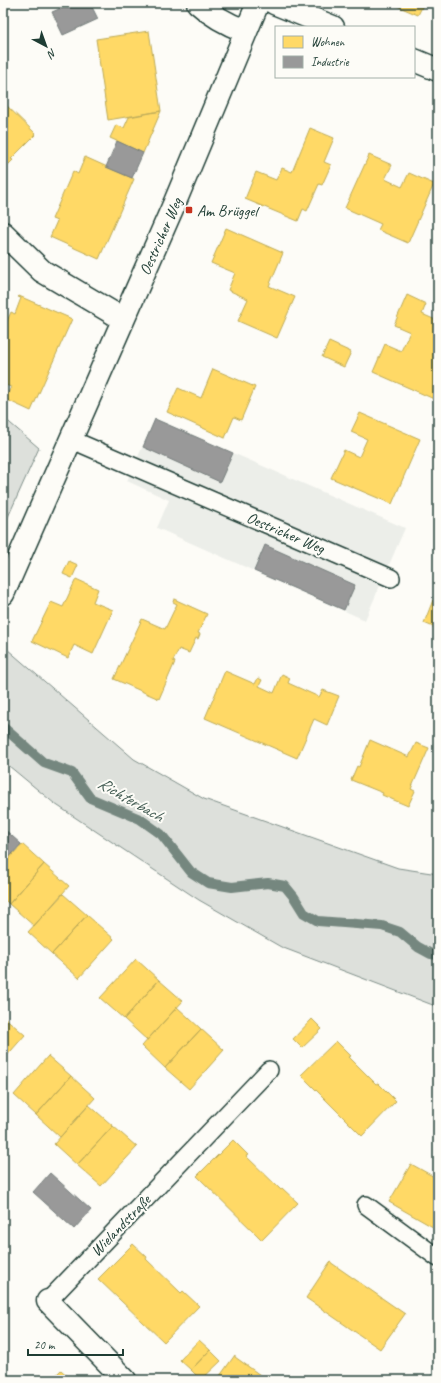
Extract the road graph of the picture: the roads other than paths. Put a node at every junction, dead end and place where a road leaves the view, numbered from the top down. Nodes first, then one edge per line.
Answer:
1 (198, 3) edge
2 (258, 3) edge
3 (274, 3) edge
4 (331, 26) edge
5 (245, 31) junction
6 (415, 60) edge
7 (438, 70) edge
8 (3, 233) edge
9 (123, 319) junction
10 (70, 439) junction
11 (391, 578) dead end
12 (3, 594) edge
13 (269, 1070) dead end
14 (366, 1205) dead end
15 (438, 1258) edge
16 (48, 1301) joint
17 (125, 1380) edge

1 - 5 street
2 - 5 street, Oestricher Weg
3 - 4 street
5 - 9 street, Oestricher Weg
6 - 7 street
8 - 9 street
9 - 10 street, Oestricher Weg
10 - 11 lane, Oestricher Weg
10 - 12 street, Oestricher Weg
13 - 16 lane, Wielandstraße
14 - 15 lane
16 - 17 street, Wielandstraße

